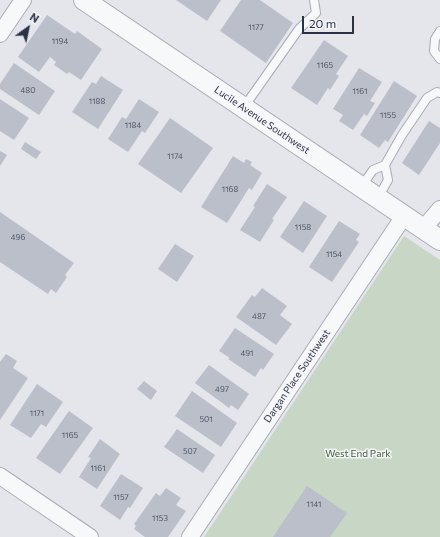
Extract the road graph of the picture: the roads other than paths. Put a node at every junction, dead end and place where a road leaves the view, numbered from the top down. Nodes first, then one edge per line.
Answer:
1 (23, 0) edge
2 (84, 0) edge
3 (314, 0) edge
4 (440, 32) edge
5 (0, 34) edge
6 (440, 59) edge
7 (440, 93) edge
8 (243, 108) junction
9 (386, 165) junction
10 (361, 187) junction
11 (378, 198) junction
12 (440, 209) edge
13 (404, 216) junction
14 (423, 229) junction
15 (440, 240) edge
16 (0, 476) edge
17 (90, 537) edge
18 (190, 537) edge

1 - 5 street
2 - 8 street, Lucile Avenue Southwest
3 - 8 lane
4 - 6 lane
7 - 9 lane
8 - 10 street, Lucile Avenue Southwest
9 - 10 lane
9 - 11 lane
10 - 11 street, Lucile Avenue Southwest
11 - 13 street, Lucile Avenue Southwest
12 - 14 street
13 - 14 street, Lucile Avenue Southwest
13 - 18 street, Dargan Place Southwest
14 - 15 street, Lucile Avenue Southwest
16 - 17 street

